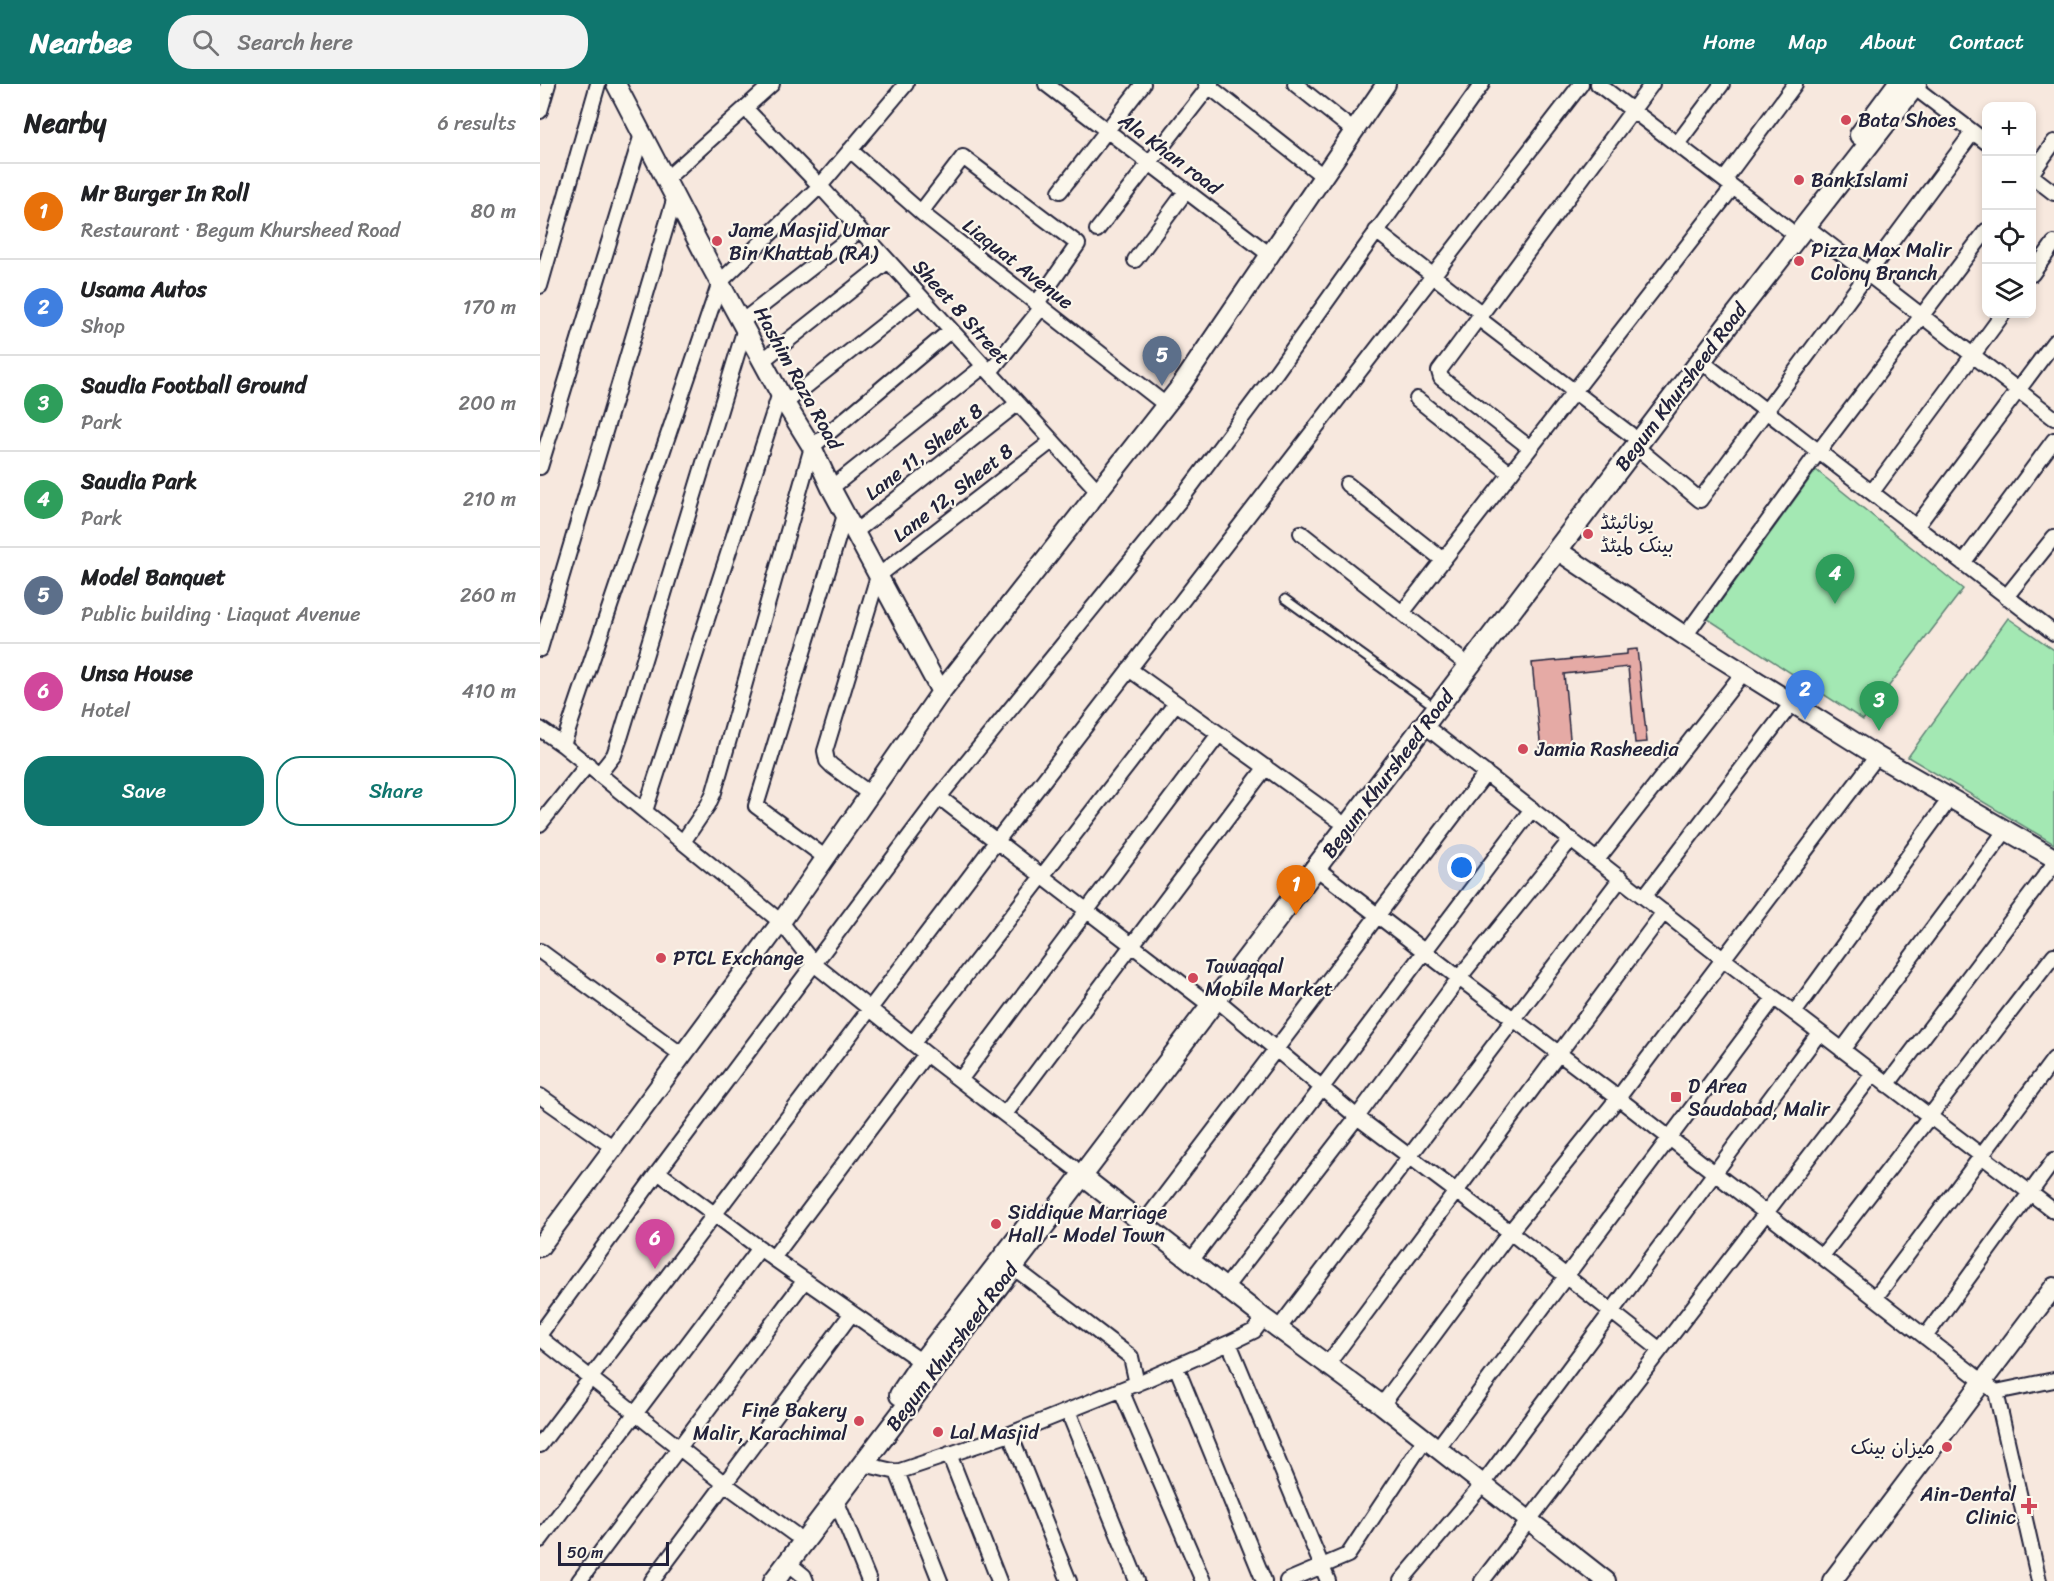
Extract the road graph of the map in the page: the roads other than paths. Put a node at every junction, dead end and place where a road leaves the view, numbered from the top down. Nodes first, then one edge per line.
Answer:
1 (548, 84) edge
2 (598, 84) edge
3 (616, 84) edge
4 (772, 84) edge
5 (906, 84) edge
6 (1046, 84) edge
7 (1143, 84) edge
8 (1295, 84) edge
9 (1386, 84) edge
10 (1482, 84) edge
11 (1581, 84) edge
12 (1599, 84) edge
13 (1652, 84) edge
14 (1722, 84) edge
15 (1795, 84) edge
16 (1208, 85) edge
17 (1901, 86) edge
18 (744, 108) junction
19 (1632, 110) junction
20 (540, 111) edge
21 (1107, 131) junction
22 (1354, 131) junction
23 (1973, 132) junction
24 (642, 134) junction
25 (1982, 139) edge
26 (2054, 142) edge
27 (1677, 144) junction
28 (850, 150) junction
29 (1149, 163) junction
30 (2036, 167) edge
31 (1323, 176) junction
32 (2036, 178) edge
33 (666, 179) junction
34 (1728, 183) junction
35 (820, 186) junction
36 (1060, 191) dead end
37 (1186, 191) junction
38 (2054, 193) edge
39 (675, 197) junction
40 (921, 212) junction
41 (1797, 228) junction
42 (860, 230) junction
43 (1098, 230) dead end
44 (1376, 231) junction
45 (1982, 236) edge
46 (2054, 243) edge
47 (1270, 255) junction
48 (1135, 260) dead end
49 (888, 261) junction
50 (2036, 267) edge
51 (1868, 274) junction
52 (1433, 275) junction
53 (720, 282) junction
54 (540, 286) edge
55 (920, 296) junction
56 (1039, 305) junction
57 (1479, 315) junction
58 (1922, 315) junction
59 (2000, 318) edge
60 (743, 325) junction
61 (951, 330) junction
62 (2054, 342) edge
63 (1972, 355) junction
64 (762, 361) junction
65 (1701, 361) junction
66 (987, 369) junction
67 (2018, 390) junction
68 (1574, 391) junction
69 (782, 398) junction
70 (1417, 399) dead end
71 (1018, 404) junction
72 (1166, 405) junction
73 (1766, 411) junction
74 (2054, 418) edge
75 (1633, 440) junction
76 (2054, 440) edge
77 (1053, 441) junction
78 (812, 447) junction
79 (1530, 448) junction
80 (1819, 451) junction
81 (540, 467) edge
82 (1510, 473) junction
83 (1347, 484) dead end
84 (831, 488) junction
85 (1098, 491) junction
86 (1872, 492) junction
87 (845, 515) junction
88 (1916, 527) junction
89 (855, 532) junction
90 (1300, 533) dead end
91 (2054, 537) edge
92 (1557, 550) junction
93 (1443, 560) junction
94 (1963, 563) junction
95 (878, 576) junction
96 (2006, 597) junction
97 (1285, 599) dead end
98 (1402, 613) junction
99 (2054, 633) edge
100 (1685, 636) junction
101 (540, 649) edge
102 (1460, 658) junction
103 (1130, 669) junction
104 (1743, 673) junction
105 (941, 692) junction
106 (1176, 703) junction
107 (1792, 703) junction
108 (1432, 705) junction
109 (1425, 726) junction
110 (540, 729) edge
111 (1219, 734) junction
112 (563, 745) junction
113 (1877, 756) junction
114 (588, 765) junction
115 (1266, 767) junction
116 (1486, 773) junction
117 (599, 774) junction
118 (870, 794) junction
119 (939, 797) junction
120 (1951, 797) junction
121 (1532, 809) junction
122 (645, 811) junction
123 (1337, 819) junction
124 (540, 824) edge
125 (2007, 830) junction
126 (1571, 839) junction
127 (683, 842) junction
128 (996, 842) junction
129 (826, 858) junction
130 (2054, 858) edge
131 (1597, 860) junction
132 (2054, 864) edge
133 (1316, 868) junction
134 (1042, 876) junction
135 (1621, 878) junction
136 (1644, 897) junction
137 (1086, 910) junction
138 (1664, 912) junction
139 (1377, 915) junction
140 (782, 922) junction
141 (1260, 931) junction
142 (1132, 945) junction
143 (540, 951) edge
144 (1425, 952) junction
145 (2054, 955) edge
146 (1722, 958) junction
147 (814, 963) junction
148 (1459, 978) junction
149 (1774, 998) junction
150 (1209, 999) junction
151 (870, 1008) junction
152 (1794, 1013) junction
153 (1513, 1019) junction
154 (1819, 1033) junction
155 (913, 1043) junction
156 (1276, 1049) junction
157 (1842, 1050) junction
158 (927, 1054) junction
159 (1559, 1054) junction
160 (682, 1055) junction
161 (2054, 1059) edge
162 (1873, 1074) junction
163 (960, 1080) junction
164 (1887, 1085) junction
165 (1322, 1088) junction
166 (540, 1096) edge
167 (1618, 1098) junction
168 (1005, 1114) junction
169 (1357, 1117) junction
170 (1929, 1117) junction
171 (1669, 1138) junction
172 (614, 1148) junction
173 (1409, 1156) junction
174 (1981, 1156) junction
175 (2054, 1160) edge
176 (658, 1172) junction
177 (1078, 1172) junction
178 (1715, 1173) junction
179 (1456, 1191) junction
180 (2030, 1193) junction
181 (2054, 1211) edge
182 (1765, 1212) junction
183 (714, 1214) junction
184 (1143, 1224) junction
185 (1510, 1232) junction
186 (540, 1247) edge
187 (760, 1248) junction
188 (1822, 1256) junction
189 (773, 1257) junction
190 (1191, 1261) junction
191 (1013, 1267) junction
192 (1566, 1276) junction
193 (805, 1280) junction
194 (2054, 1287) edge
195 (1225, 1288) junction
196 (1875, 1298) junction
197 (1611, 1312) junction
198 (852, 1313) junction
199 (1272, 1323) junction
200 (540, 1336) edge
201 (1924, 1337) junction
202 (1229, 1343) junction
203 (1659, 1349) junction
204 (922, 1362) junction
205 (1327, 1365) junction
206 (1176, 1366) junction
207 (591, 1378) junction
208 (2054, 1380) edge
209 (1137, 1384) junction
210 (1989, 1387) junction
211 (1121, 1390) junction
212 (1382, 1405) junction
213 (1068, 1411) junction
214 (636, 1414) junction
215 (1010, 1434) junction
216 (1431, 1444) junction
217 (540, 1445) edge
218 (681, 1447) junction
219 (949, 1454) junction
220 (863, 1464) junction
221 (897, 1472) junction
222 (725, 1484) junction
223 (1483, 1484) junction
224 (836, 1500) junction
225 (1528, 1520) junction
226 (794, 1534) junction
227 (540, 1539) edge
228 (788, 1563) junction
229 (1322, 1566) junction
230 (579, 1581) edge
231 (652, 1581) edge
232 (759, 1581) edge
233 (774, 1581) edge
234 (806, 1581) edge
235 (869, 1581) edge
236 (940, 1581) edge
237 (999, 1581) edge
238 (1069, 1581) edge
239 (1137, 1581) edge
240 (1203, 1581) edge
241 (1264, 1581) edge
242 (1287, 1581) edge
243 (1328, 1581) edge
244 (1401, 1581) edge
245 (1482, 1581) edge
246 (1606, 1581) edge
247 (1832, 1581) edge
248 (2039, 1581) edge

1 - 20 street
2 - 54 street
3 - 24 street, Hashim Raza Road
4 - 18 street
5 - 28 street
6 - 21 street, Ala Khan road
7 - 21 street
8 - 22 street
9 - 22 street
10 - 44 street
11 - 52 street
12 - 19 street
13 - 19 street
14 - 27 street
15 - 34 street
16 - 29 street
16 - 31 street
17 - 23 street
17 - 41 main road, Begum Khursheed Road
18 - 33 street
18 - 35 street, Sheet 8 Street
19 - 27 street
19 - 57 street
21 - 29 street, Ala Khan road
21 - 36 street
22 - 31 street
23 - 25 street
23 - 51 street
24 - 33 street, Hashim Raza Road
24 - 81 street
26 - 30 street
27 - 34 street
28 - 35 street
28 - 40 street, Liaquat Avenue
29 - 37 street, Ala Khan road
29 - 43 street
31 - 47 street
32 - 38 street
33 - 39 street, Hashim Raza Road
34 - 41 street
34 - 68 street
35 - 42 street, Sheet 8 Street
35 - 53 street
37 - 47 street, Ala Khan road
37 - 48 street
39 - 53 street, Hashim Raza Road
39 - 101 street
40 - 56 street, Liaquat Avenue
40 - 56 street
41 - 51 street
41 - 65 main road, Begum Khursheed Road
41 - 75 main road, Begum Khursheed Road
42 - 49 street, Sheet 8 Street
42 - 60 street
44 - 52 street
44 - 119 street
45 - 58 street
46 - 50 street
47 - 72 street
49 - 55 street, Sheet 8 Street
49 - 64 street
51 - 58 street
51 - 73 street
52 - 57 street
52 - 103 street
53 - 60 street, Hashim Raza Road
53 - 112 street
55 - 61 street, Sheet 8 Street
55 - 69 street
56 - 66 street
56 - 72 street, Liaquat Avenue
57 - 68 street
57 - 79 street
58 - 63 street
58 - 80 street
59 - 63 street
60 - 64 street, Hashim Raza Road
60 - 117 street
61 - 66 street, Sheet 8 Street
61 - 78 street
62 - 67 street
63 - 67 street
63 - 86 street
64 - 69 street, Hashim Raza Road
65 - 73 street
65 - 75 main road, Begum Khursheed Road
66 - 71 street, Sheet 8 Street
66 - 84 street
67 - 74 street
67 - 88 street
68 - 75 street
68 - 79 street
69 - 78 street, Hashim Raza Road
69 - 122 street
70 - 82 street
71 - 77 street, Sheet 8 Street
71 - 89 street, Lane 11, Sheet 8
72 - 85 street
73 - 75 street
73 - 80 street
75 - 92 main road, Begum Khursheed Road
75 - 102 main road, Begum Khursheed Road
76 - 94 street
77 - 85 street, Sheet 8 Street
77 - 95 street, Lane 12, Sheet 8
78 - 84 street, Hashim Raza Road
78 - 127 street
79 - 82 street
80 - 86 street
80 - 100 street
82 - 93 street
83 - 93 street
84 - 87 street, Hashim Raza Road
85 - 105 street
86 - 88 street
87 - 89 street, Hashim Raza Road
87 - 129 street
88 - 94 street
89 - 95 street, Hashim Raza Road
90 - 98 street
91 - 96 street
92 - 100 street
92 - 108 main road, Begum Khursheed Road
93 - 98 street
94 - 96 street
95 - 105 street, Hashim Raza Road
95 - 118 street
96 - 99 street
97 - 108 lane
98 - 102 street
100 - 104 street
102 - 108 main road, Begum Khursheed Road
103 - 106 street
103 - 128 street
104 - 107 street
104 - 131 street
105 - 118 street
106 - 111 street
106 - 134 street
107 - 113 street
107 - 136 street
108 - 109 main road, Begum Khursheed Road
108 - 123 main road, Begum Khursheed Road
109 - 116 street
109 - 133 main road, Begum Khursheed Road
110 - 112 street
111 - 115 street
111 - 137 street
112 - 114 street
113 - 120 street
113 - 146 street
114 - 117 street
114 - 124 street
115 - 123 street
115 - 142 street
116 - 121 street
116 - 139 street
117 - 122 street
118 - 129 street
119 - 128 street
119 - 147 street
120 - 125 street
120 - 152 street
121 - 126 street
121 - 144 street
122 - 127 street
123 - 141 main road, Begum Khursheed Road
125 - 130 street
125 - 157 street
126 - 131 street
126 - 148 street
127 - 140 street
128 - 134 street
128 - 151 street
129 - 140 street
131 - 135 street
132 - 164 street
133 - 139 street
133 - 141 main road, Begum Khursheed Road
134 - 137 street
134 - 155 street
135 - 136 street
135 - 153 street
136 - 138 street
137 - 142 street
137 - 163 street
138 - 146 street
138 - 159 street
139 - 144 street
139 - 156 street
140 - 147 street
140 - 160 street
141 - 150 main road, Begum Khursheed Road
142 - 150 street
142 - 168 street
143 - 160 street
144 - 148 street
144 - 165 street
145 - 170 street
146 - 149 street
146 - 167 street
147 - 151 street
147 - 176 street
148 - 153 street
148 - 169 street
149 - 152 street
149 - 171 street
150 - 156 street
150 - 177 main road, Begum Khursheed Road
151 - 155 street
151 - 183 street
152 - 154 street
153 - 159 street
153 - 173 street
154 - 157 street
154 - 178 street
155 - 158 street
156 - 165 street
156 - 184 street
157 - 162 street
158 - 163 street
158 - 189 street
159 - 167 street
159 - 179 street
160 - 172 street
161 - 174 street
162 - 164 street
162 - 182 street
163 - 168 street
164 - 170 street
165 - 169 street
165 - 190 street
166 - 172 street
167 - 171 street
167 - 185 street
168 - 177 street
169 - 173 street
169 - 195 street
170 - 174 street
170 - 188 street
171 - 178 street
171 - 192 street
172 - 186 street
173 - 179 street
173 - 199 street
174 - 180 street
174 - 196 street
175 - 180 street
176 - 183 street
176 - 200 street
177 - 184 street
177 - 191 main road, Begum Khursheed Road
177 - 204 main road, Begum Khursheed Road
178 - 182 street
178 - 197 street
179 - 185 street
179 - 205 street
180 - 181 street
180 - 201 street
182 - 188 street
182 - 203 street
183 - 187 street
183 - 207 street
184 - 190 street
185 - 192 street
185 - 212 street
187 - 189 street
187 - 214 street
188 - 196 street
189 - 193 street
190 - 195 street
191 - 209 street
191 - 220 main road, Begum Khursheed Road
192 - 197 street
192 - 216 street
193 - 198 street
193 - 218 street
194 - 210 street
195 - 199 street
196 - 201 street
197 - 203 street
197 - 223 street
198 - 204 street
198 - 222 street
199 - 202 street
199 - 205 street
200 - 207 street
201 - 210 street
202 - 206 street
202 - 229 street
203 - 225 street
204 - 226 main road, Begum Khursheed Road
205 - 212 street
206 - 209 street
206 - 241 street
207 - 214 street
207 - 217 street
208 - 210 street
209 - 211 street
210 - 247 street
210 - 248 street
211 - 213 street
211 - 240 street
212 - 216 street
213 - 215 street
213 - 239 street
214 - 218 street
214 - 227 street
215 - 219 street
215 - 238 street
216 - 223 street
216 - 229 street
218 - 222 street
218 - 230 street
219 - 221 street
219 - 237 street
220 - 221 street
220 - 224 main road, Begum Khursheed Road
221 - 236 street
222 - 226 street
222 - 231 street
223 - 225 street
223 - 244 street
224 - 228 main road, Begum Khursheed Road
224 - 235 street
225 - 245 street
225 - 246 street
226 - 232 main road, Begum Khursheed Road
228 - 233 main road, Begum Khursheed Road
228 - 234 street
229 - 242 street
229 - 243 street

